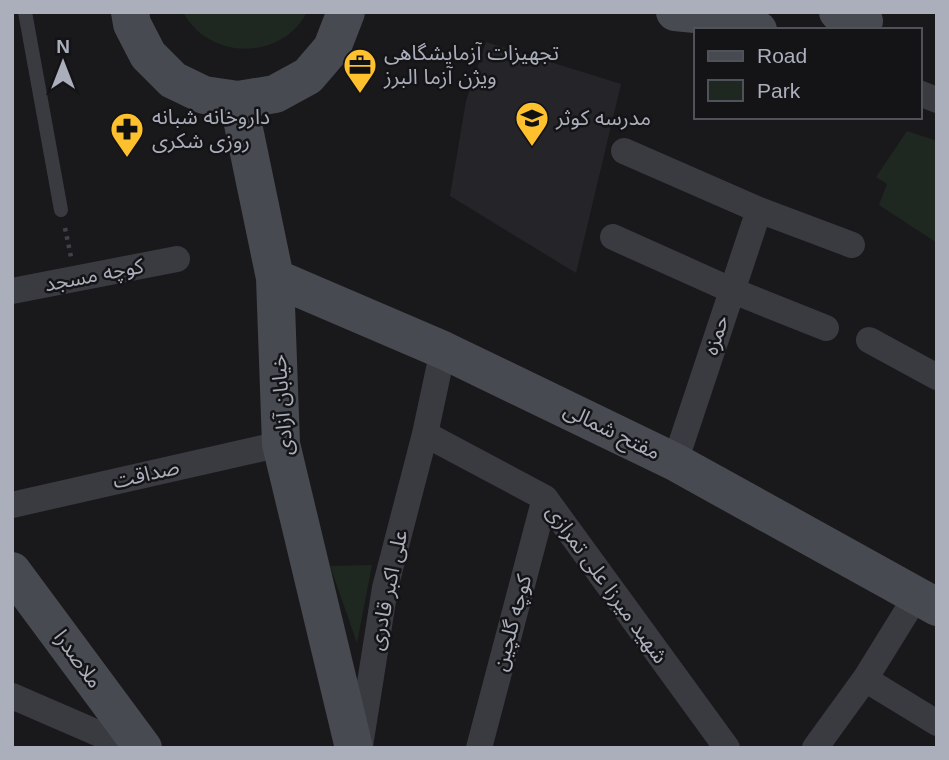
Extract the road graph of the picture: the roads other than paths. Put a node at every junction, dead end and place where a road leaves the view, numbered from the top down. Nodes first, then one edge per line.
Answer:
1 (25, 12) edge
2 (130, 12) edge
3 (675, 12) edge
4 (347, 13) edge
5 (753, 28) edge
6 (238, 100) junction
7 (624, 151) dead end
8 (61, 209) road end
9 (759, 209) junction
10 (613, 237) dead end
11 (852, 245) dead end
12 (177, 258) dead end
13 (275, 278) junction
14 (731, 290) junction
15 (12, 291) edge
16 (826, 328) dead end
17 (869, 340) dead end
18 (443, 350) junction
19 (937, 377) edge
20 (425, 434) junction
21 (281, 444) junction
22 (675, 462) junction
23 (545, 498) junction
24 (12, 505) edge
25 (12, 571) edge
26 (927, 601) edge
27 (865, 679) junction
28 (12, 695) edge
29 (937, 723) edge
30 (827, 744) edge
31 (132, 748) edge
32 (143, 748) edge
33 (357, 748) edge
34 (479, 748) edge
35 (727, 748) edge

1 - 8 lane
2 - 6 street
3 - 5 street
4 - 6 street
6 - 13 street, خیابان آزادی
7 - 9 street
9 - 11 street
9 - 14 street, حمزه
10 - 14 street
12 - 15 street, کوچه مسجد
13 - 18 street, مفتح شمالی
13 - 21 street, خیابان آزادی
14 - 16 street
14 - 22 street, حمزه
17 - 19 street
18 - 20 street
18 - 22 street, مفتح شمالی
20 - 23 street, شهید میرزا علی تمرازی
20 - 33 street, علی اکبر قادری
21 - 24 street, صداقت
21 - 33 street, خیابان آزادی
22 - 26 street, مفتح شمالی
23 - 34 street, کوچه گلچین
23 - 35 street, شهید میرزا علی تمرازی
25 - 32 street, ملاصدرا
26 - 27 street
27 - 29 street
27 - 30 street
28 - 31 street

